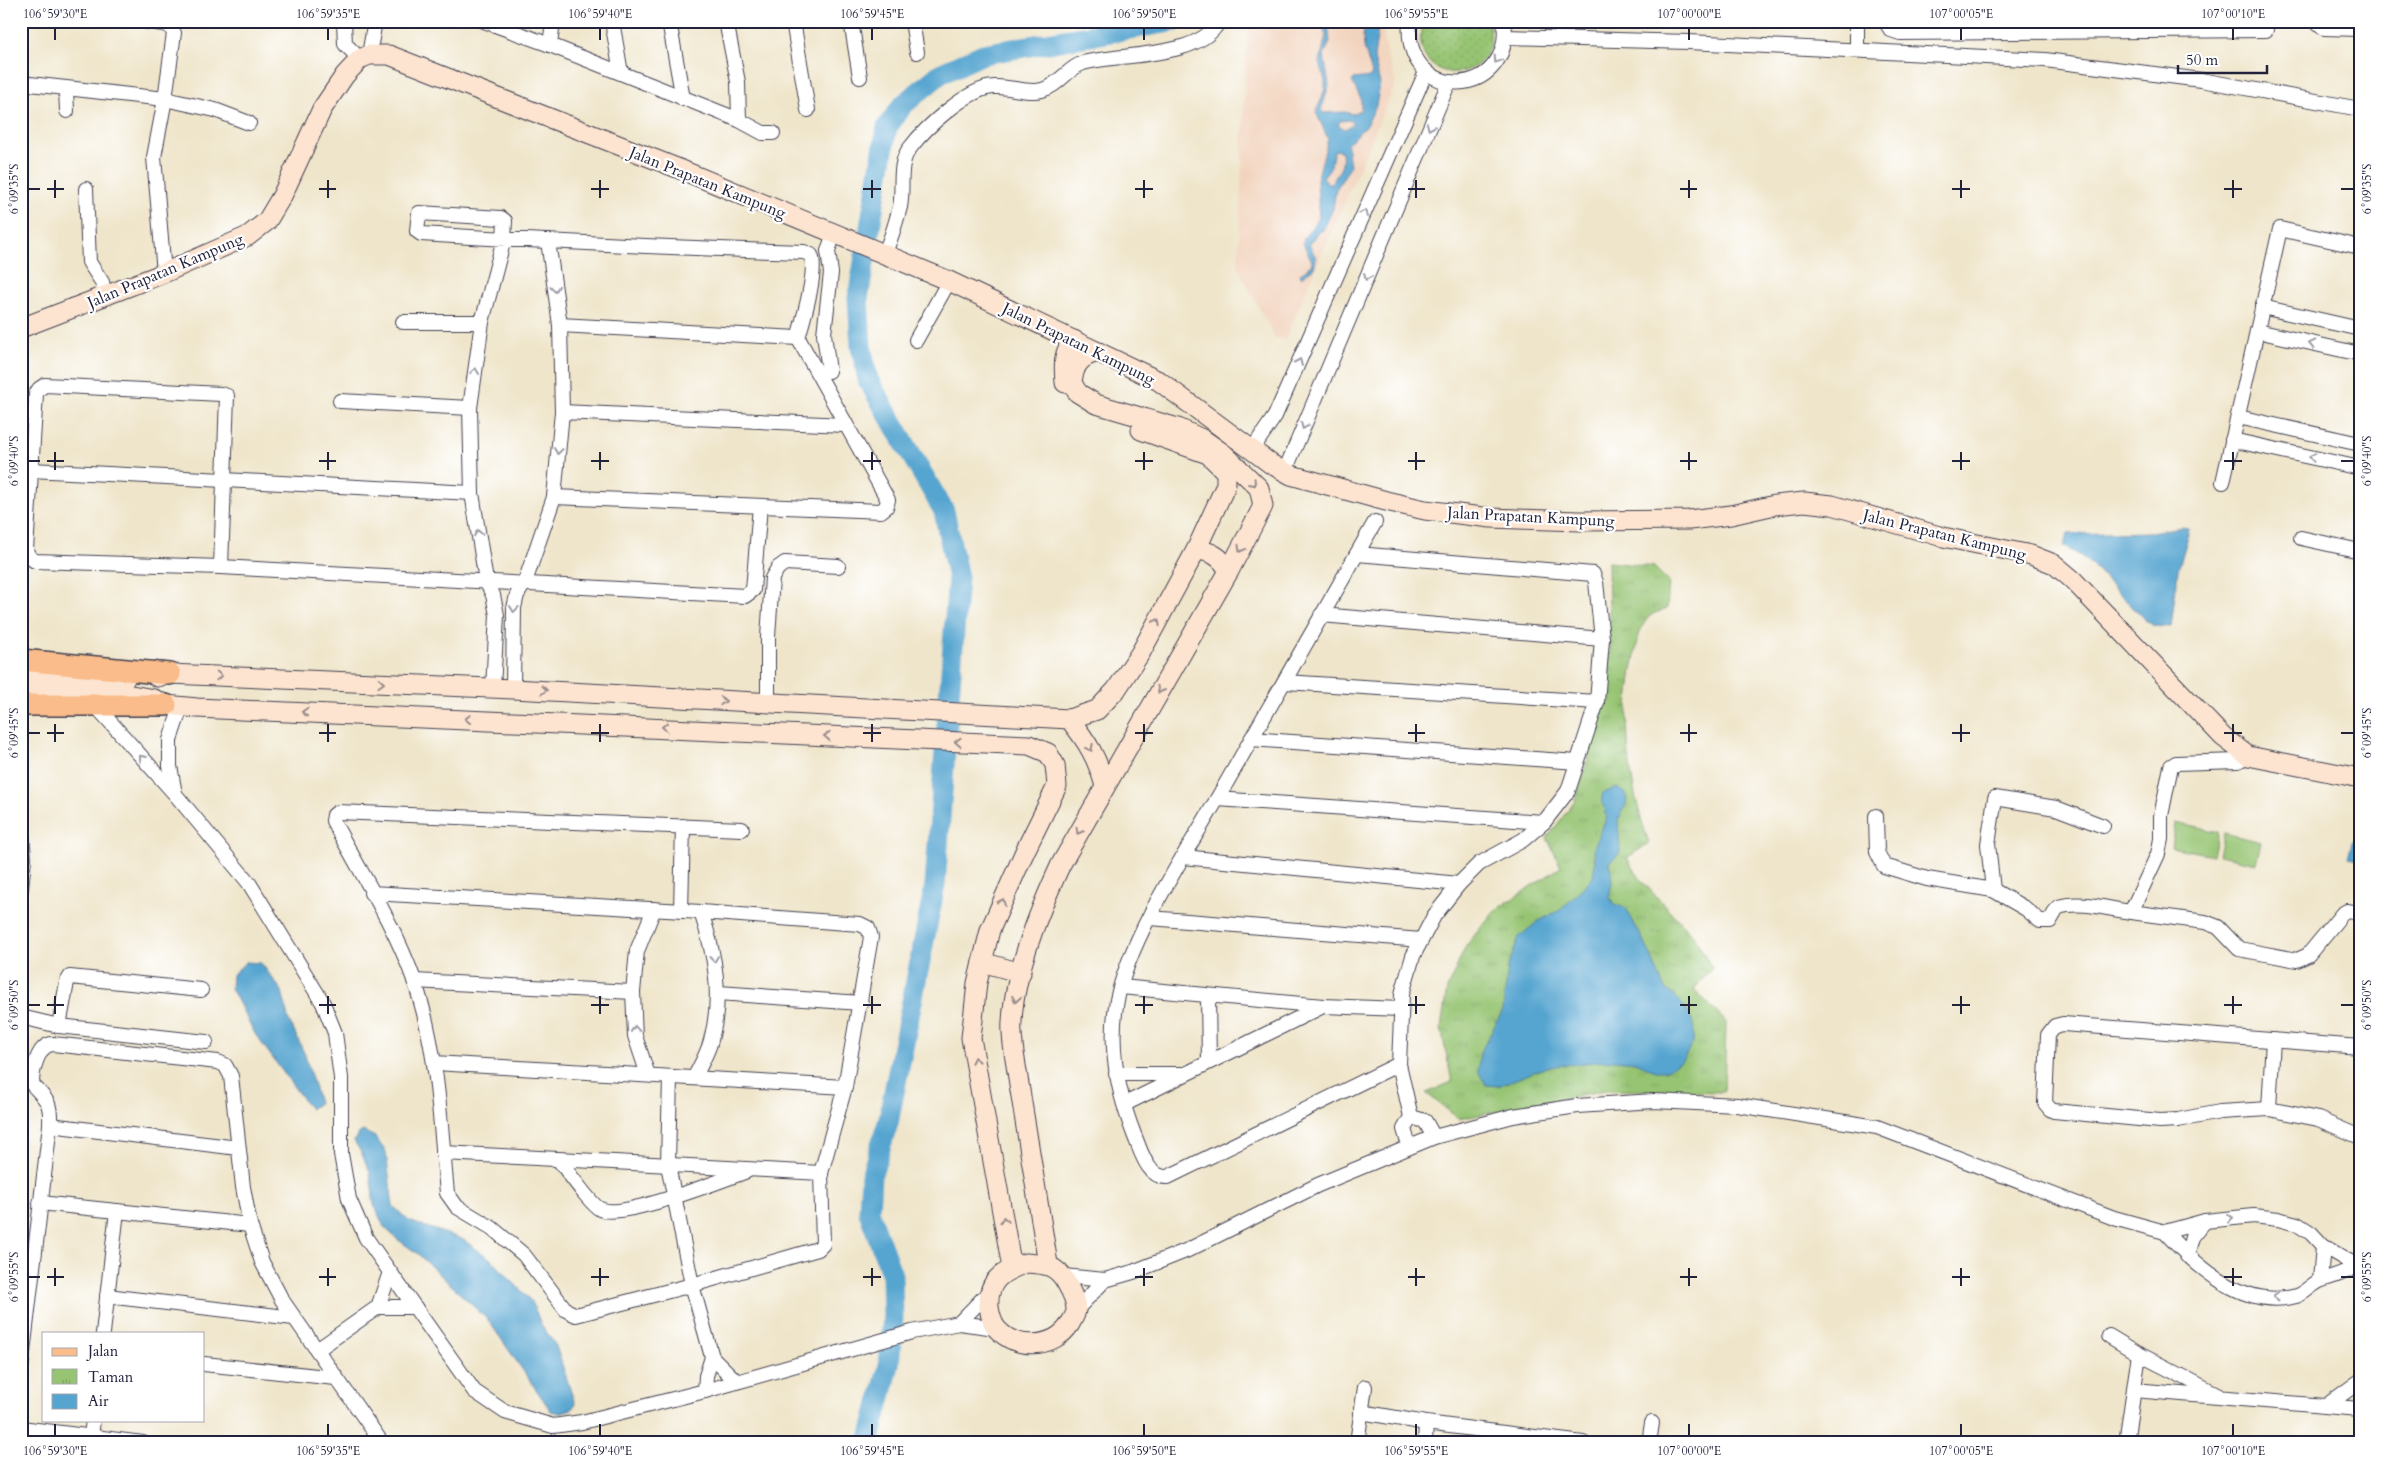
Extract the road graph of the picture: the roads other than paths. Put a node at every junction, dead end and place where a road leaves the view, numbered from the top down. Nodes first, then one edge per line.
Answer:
1 (144, 21) edge
2 (344, 21) edge
3 (375, 21) edge
4 (484, 21) edge
5 (553, 21) edge
6 (612, 21) edge
7 (669, 21) edge
8 (726, 21) edge
9 (793, 21) edge
10 (851, 21) edge
11 (912, 21) edge
12 (1220, 21) edge
13 (1410, 21) edge
14 (1504, 21) edge
15 (1857, 21) edge
16 (2316, 21) edge
17 (1888, 26) edge
18 (2084, 26) edge
19 (2266, 26) edge
20 (2353, 27) edge
21 (1506, 37) junction
22 (550, 45) junction
23 (1857, 50) junction
24 (917, 52) dead end
25 (366, 53) junction
26 (1426, 72) junction
27 (621, 73) junction
28 (860, 77) dead end
29 (1449, 82) junction
30 (21, 83) edge
31 (66, 89) junction
32 (683, 98) junction
33 (165, 99) junction
34 (2360, 109) edge
35 (808, 110) dead end
36 (66, 111) dead end
37 (739, 120) junction
38 (249, 123) dead end
39 (773, 133) dead end
40 (86, 189) dead end
41 (839, 235) junction
42 (504, 239) junction
43 (548, 241) junction
44 (2360, 247) edge
45 (883, 253) junction
46 (164, 273) junction
47 (949, 281) junction
48 (105, 295) junction
49 (2262, 308) junction
50 (403, 322) dead end
51 (482, 322) junction
52 (560, 325) junction
53 (21, 328) edge
54 (2360, 329) edge
55 (2257, 331) junction
56 (798, 338) junction
57 (916, 340) dead end
58 (1074, 340) junction
59 (1099, 352) junction
60 (2360, 354) edge
61 (829, 371) dead end
62 (340, 401) dead end
63 (470, 408) junction
64 (562, 412) junction
65 (2238, 417) junction
66 (845, 425) junction
67 (2232, 440) junction
68 (2360, 444) edge
69 (1251, 451) junction
70 (2360, 468) edge
71 (31, 470) junction
72 (1285, 471) junction
73 (226, 480) junction
74 (2223, 482) dead end
75 (472, 493) junction
76 (554, 497) junction
77 (760, 506) junction
78 (1375, 522) dead end
79 (2301, 538) dead end
80 (1196, 550) junction
81 (2360, 551) edge
82 (1357, 554) junction
83 (838, 566) dead end
84 (221, 567) junction
85 (1229, 571) junction
86 (486, 581) junction
87 (525, 582) junction
88 (1321, 615) junction
89 (1602, 639) junction
90 (21, 660) edge
91 (21, 675) edge
92 (161, 676) junction
93 (1286, 682) junction
94 (493, 688) junction
95 (513, 689) junction
96 (21, 692) edge
97 (1598, 702) junction
98 (768, 703) junction
99 (167, 704) junction
100 (21, 705) edge
101 (94, 705) junction
102 (1069, 719) junction
103 (490, 720) junction
104 (511, 720) junction
105 (1251, 739) junction
106 (2248, 756) junction
107 (1578, 762) junction
108 (2360, 778) edge
109 (1105, 786) junction
110 (175, 794) junction
111 (1217, 799) junction
112 (1876, 816) dead end
113 (1544, 822) junction
114 (21, 823) edge
115 (683, 826) junction
116 (2104, 826) dead end
117 (742, 829) dead end
118 (1183, 857) junction
119 (1459, 884) junction
120 (21, 889) edge
121 (1993, 890) junction
122 (371, 893) junction
123 (654, 909) junction
124 (681, 910) junction
125 (701, 912) junction
126 (2131, 912) junction
127 (2360, 913) edge
128 (1150, 918) junction
129 (1422, 940) junction
130 (982, 962) junction
131 (1021, 973) junction
132 (414, 981) junction
133 (1122, 988) junction
134 (201, 990) dead end
135 (633, 992) junction
136 (718, 993) junction
137 (1208, 996) junction
138 (861, 1003) junction
139 (1324, 1006) junction
140 (1401, 1009) junction
141 (21, 1017) edge
142 (59, 1026) junction
143 (2273, 1040) junction
144 (206, 1042) dead end
145 (2360, 1047) edge
146 (1209, 1062) junction
147 (434, 1063) junction
148 (1399, 1064) junction
149 (1116, 1074) junction
150 (1184, 1074) junction
151 (648, 1075) junction
152 (670, 1077) junction
153 (694, 1078) junction
154 (845, 1087) junction
155 (1125, 1104) junction
156 (2269, 1109) junction
157 (1410, 1117) junction
158 (50, 1125) junction
159 (1434, 1137) junction
160 (2360, 1137) edge
161 (1409, 1146) junction
162 (238, 1148) junction
163 (443, 1153) junction
164 (558, 1159) junction
165 (668, 1165) junction
166 (753, 1169) junction
167 (821, 1173) junction
168 (674, 1197) junction
169 (40, 1203) junction
170 (117, 1211) junction
171 (2205, 1222) junction
172 (250, 1225) junction
173 (2165, 1232) junction
174 (2323, 1246) junction
175 (2187, 1256) junction
176 (2358, 1266) edge
177 (1012, 1268) junction
178 (1055, 1270) junction
179 (390, 1272) junction
180 (1105, 1280) junction
181 (2320, 1280) junction
182 (692, 1285) junction
183 (988, 1293) junction
184 (107, 1296) junction
185 (378, 1307) junction
186 (415, 1307) junction
187 (1076, 1310) junction
188 (294, 1318) junction
189 (959, 1324) junction
190 (996, 1328) junction
191 (103, 1332) edge
192 (2109, 1336) dead end
193 (317, 1350) junction
194 (2138, 1354) junction
195 (712, 1357) junction
196 (205, 1364) edge
197 (21, 1369) edge
198 (336, 1378) junction
199 (2360, 1381) edge
200 (737, 1382) junction
201 (1365, 1387) dead end
202 (2134, 1390) junction
203 (705, 1391) junction
204 (2225, 1398) junction
205 (2326, 1406) junction
206 (2360, 1409) edge
207 (1360, 1412) junction
208 (93, 1422) edge
209 (1426, 1423) junction
210 (1652, 1423) dead end
211 (21, 1428) edge
212 (91, 1436) junction
213 (143, 1443) edge
214 (382, 1443) edge
215 (1357, 1443) edge
216 (1425, 1443) edge
217 (1583, 1443) edge
218 (1649, 1443) edge
219 (2126, 1443) edge

1 - 33 street
2 - 25 street
3 - 25 street
4 - 22 street
5 - 22 street
6 - 27 street
7 - 32 street
8 - 37 street
9 - 35 street
10 - 28 street
11 - 24 street
12 - 45 street
13 - 26 street
14 - 21 street
15 - 23 street
16 - 20 street
17 - 18 street
18 - 19 street
21 - 23 street
21 -> 29 street
22 - 27 street
23 - 34 street
25 - 41 street, Jalan Prapatan Kampung
25 - 46 street, Jalan Prapatan Kampung
26 - 29 street
69 -> 26 street
27 - 32 street
29 -> 72 street
30 - 31 street
31 - 33 street
31 - 36 street
32 - 37 street
33 - 38 street
33 - 46 street
37 - 39 street
40 - 48 street
41 - 45 street, Jalan Prapatan Kampung
41 - 61 street
42 - 42 street
42 - 43 street
42 - 51 street
43 -> 52 street
43 - 56 street
44 - 49 street
45 - 47 street, Jalan Prapatan Kampung
46 - 48 street, Jalan Prapatan Kampung
47 - 57 street
47 - 58 street, Jalan Prapatan Kampung
48 - 53 street, Jalan Prapatan Kampung
49 - 54 street
49 - 55 street
50 - 51 street
63 -> 51 street
52 - 56 street
52 - 64 street
60 -> 55 street
55 - 65 street
56 - 66 street
58 - 59 street, Jalan Prapatan Kampung
58 - 80 street
59 - 69 street, Jalan Prapatan Kampung
59 -> 85 street
62 - 63 street
63 - 75 street
64 - 66 street
64 -> 76 street
65 - 67 street
65 - 68 street
66 - 77 street
70 -> 67 street
67 - 74 street
69 - 72 street, Jalan Prapatan Kampung
71 - 73 street
71 - 73 street
71 - 84 street
72 - 106 street, Jalan Prapatan Kampung
73 - 75 street
73 - 84 street
86 -> 75 street
76 - 77 street
76 - 87 street
77 - 87 street
78 - 82 street
79 - 81 street
80 - 85 street
102 -> 80 street
82 - 88 street
82 - 89 street
83 - 98 street
84 - 86 street
85 -> 109 street
86 - 87 street
86 - 94 street
87 -> 95 street
88 - 89 street
88 - 93 street
89 - 97 street
90 - 92 main road
91 - 92 street
92 -> 94 street
93 - 97 street
93 - 105 street
94 - 95 street
94 - 103 street
95 -> 98 street
95 - 104 street
96 - 99 street
97 - 107 street
98 - 102 street
99 - 101 main road
103 -> 99 street
99 - 110 street
100 - 101 main road
110 -> 101 street
102 -> 109 street
103 - 104 street
130 -> 104 street
105 - 107 street
105 - 111 street
106 - 108 street, Jalan Prapatan Kampung
106 - 126 street
107 - 113 street
109 -> 131 street
110 - 179 street
111 - 113 street
111 - 118 street
112 - 121 street
113 - 119 street
114 - 120 street
115 - 117 street
115 - 122 street
115 - 124 street
116 - 121 street
118 - 119 street
118 - 128 street
119 - 129 street
121 - 126 street
122 - 123 street
122 - 132 street
123 - 124 street
123 - 135 street
124 - 125 street
125 -> 136 street
125 - 138 street
126 - 127 street
128 - 129 street
128 - 133 street
129 - 140 street
130 - 131 street
177 -> 130 street
131 -> 178 street
132 - 135 street
132 - 147 street
133 - 137 street
133 - 149 street
134 - 142 street
151 -> 135 street
136 - 138 street
136 - 153 street
137 - 139 street
137 - 146 street
138 - 154 street
139 - 140 street
139 - 146 street
140 - 148 street
141 - 142 street
142 - 144 street
143 - 145 street
143 - 156 street
143 - 156 street
146 - 150 street
147 - 151 street
147 - 163 street
148 - 155 street
148 - 157 street
149 - 150 street
149 - 155 street
150 - 155 street
151 - 152 street
152 - 153 street
152 - 165 street
153 - 154 street
154 - 167 street
156 - 160 street
157 - 159 street
157 - 161 street
158 - 162 street
158 - 162 street
158 - 169 street
159 - 161 street
159 - 173 street
161 - 180 street
162 - 172 street
163 - 164 street
163 - 182 street
164 - 165 street
164 - 168 street
165 - 166 street
165 - 168 street
166 - 167 street
166 - 168 street
167 - 182 street
168 - 182 street
169 - 170 street
169 - 197 street
170 - 172 street
170 - 184 street
171 - 173 street
171 -> 174 street
171 - 175 street
172 - 188 street
173 - 175 street
174 - 176 street
174 - 181 street
181 -> 175 street
176 - 181 street
177 - 178 street
177 - 183 street
178 - 180 street
178 - 187 street
179 - 185 street
179 - 186 street
180 - 187 street
182 - 195 street
183 - 189 street
183 - 190 street
184 - 188 street
184 - 191 street
185 - 186 street
185 - 193 street
186 - 203 street
187 - 190 street
188 - 193 street
189 - 190 street
189 - 200 street
192 - 194 street
193 - 198 street
194 - 202 street
194 - 204 street
195 - 200 street
195 - 203 street
196 - 198 street
198 - 214 street
199 - 205 street
200 - 203 street
201 - 207 street
202 - 204 street
202 - 219 street
204 - 205 street
205 - 206 street
207 - 209 street
207 - 215 street
208 - 212 street
209 - 216 street
209 - 217 street
210 - 218 street
211 - 212 street
212 - 213 street

